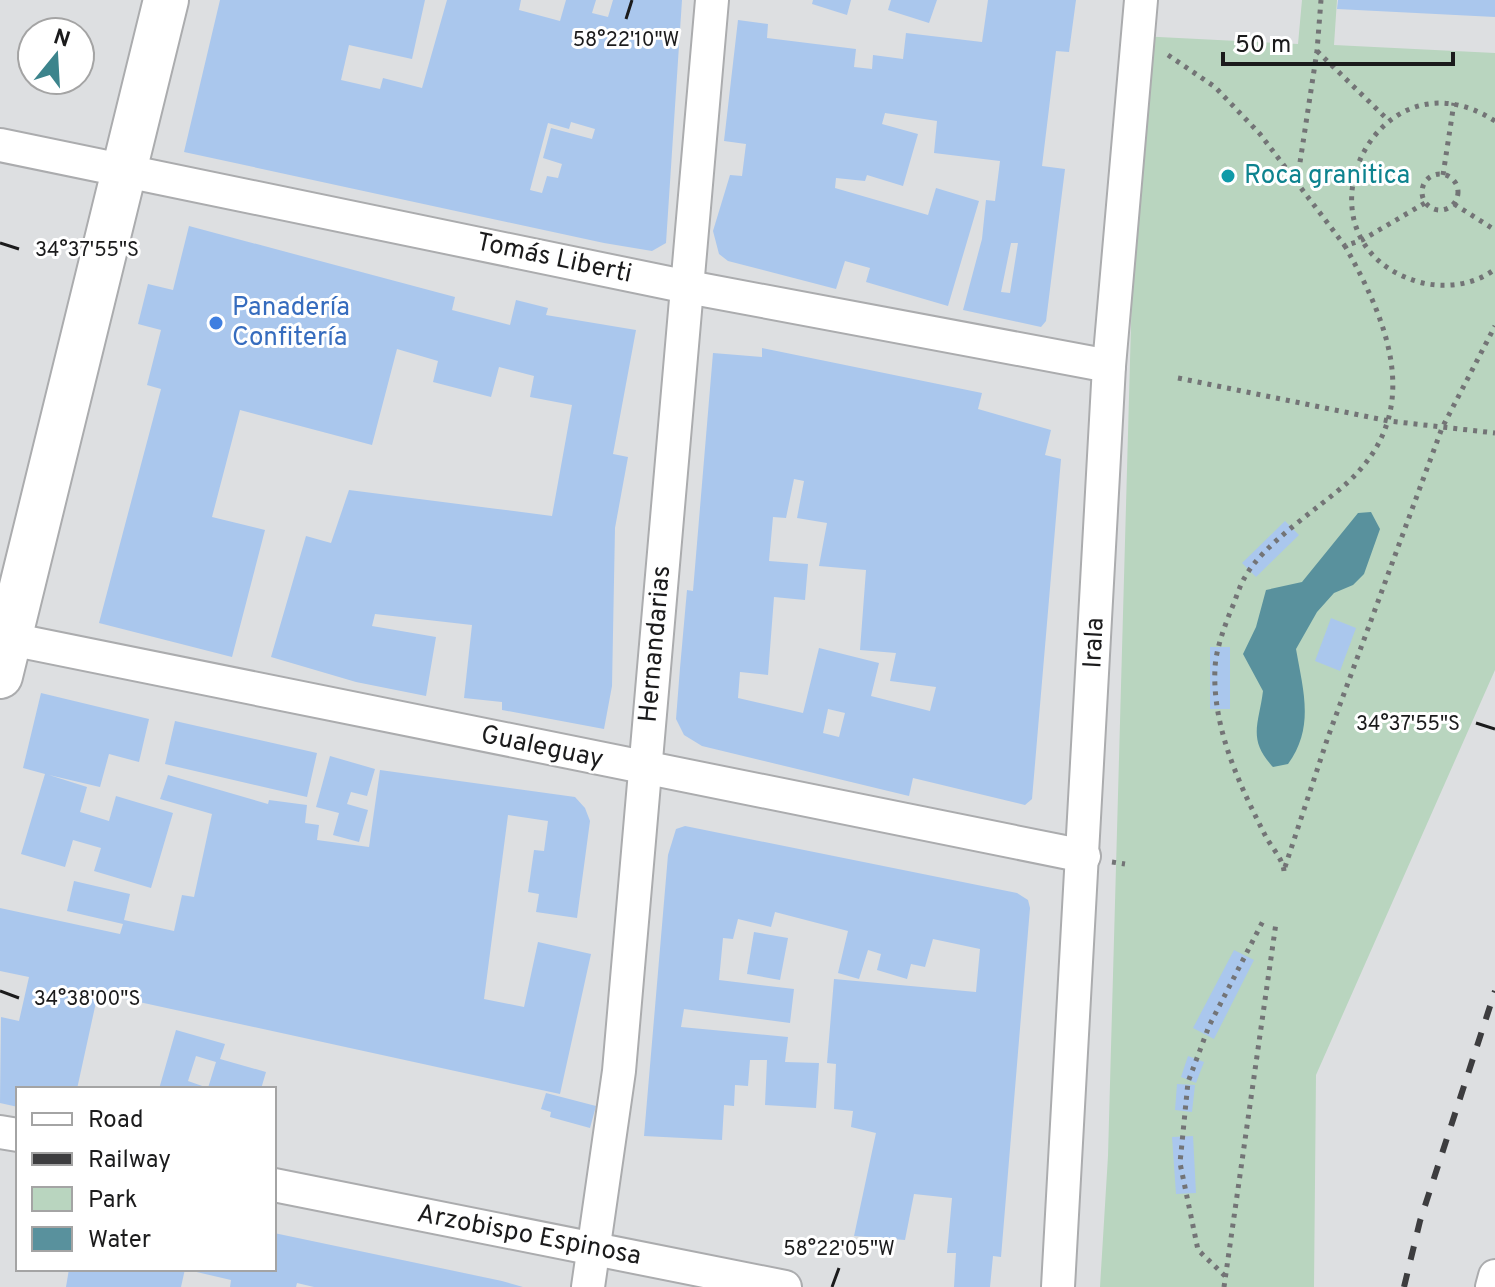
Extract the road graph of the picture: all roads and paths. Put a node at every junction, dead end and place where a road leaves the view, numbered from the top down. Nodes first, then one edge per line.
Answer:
1 (166, 0) edge
2 (712, 0) edge
3 (1141, 0) edge
4 (1321, 0) edge
5 (1139, 36) junction
6 (1317, 51) junction
7 (1454, 103) junction
8 (1388, 120) junction
9 (1495, 121) edge
10 (0, 145) edge
11 (125, 171) junction
12 (1443, 175) junction
13 (1297, 183) junction
14 (1425, 203) junction
15 (1454, 204) junction
16 (1495, 230) edge
17 (1362, 240) junction
18 (1345, 246) junction
19 (1495, 269) edge
20 (688, 287) junction
21 (1495, 326) edge
22 (1109, 366) junction
23 (1178, 378) dead end
24 (1389, 421) junction
25 (1442, 428) junction
26 (1495, 433) edge
27 (3, 650) edge
28 (645, 769) junction
29 (1084, 856) junction
30 (1263, 921) dead end
31 (1276, 923) dead end
32 (276, 1185) edge
33 (596, 1249) junction
34 (1225, 1276) junction
35 (1495, 1276) edge
36 (588, 1287) edge
37 (785, 1287) edge
38 (1058, 1287) edge
39 (1224, 1287) edge
40 (1492, 1287) edge

1 - 11 main road
2 - 20 street, Hernandarias
3 - 5 street, Irala
4 - 6 path
5 - 13 path
5 - 22 street, Irala
6 - 8 path
6 - 13 path
7 - 8 path
7 - 9 path
7 - 12 path
8 - 17 path
10 - 11 street, Tomás Liberti
11 - 20 street, Tomás Liberti
11 - 27 main road
12 - 14 path
12 - 15 path
13 - 18 path
14 - 15 path
14 - 17 path
15 - 16 path
17 - 18 path
17 - 19 path
18 - 24 path
20 - 22 street, Tomás Liberti
20 - 28 street, Hernandarias
21 - 25 path
22 - 29 street, Irala
23 - 24 path
24 - 25 path
24 - 25 path
25 - 26 path
27 - 28 street, Gualeguay
28 - 29 street, Gualeguay
28 - 33 street, Hernandarias
29 - 38 street, Irala
30 - 34 path
31 - 34 path
32 - 33 street, Arzobispo Espinosa
33 - 36 street, Hernandarias
33 - 37 street, Arzobispo Espinosa
34 - 39 path
35 - 40 street

